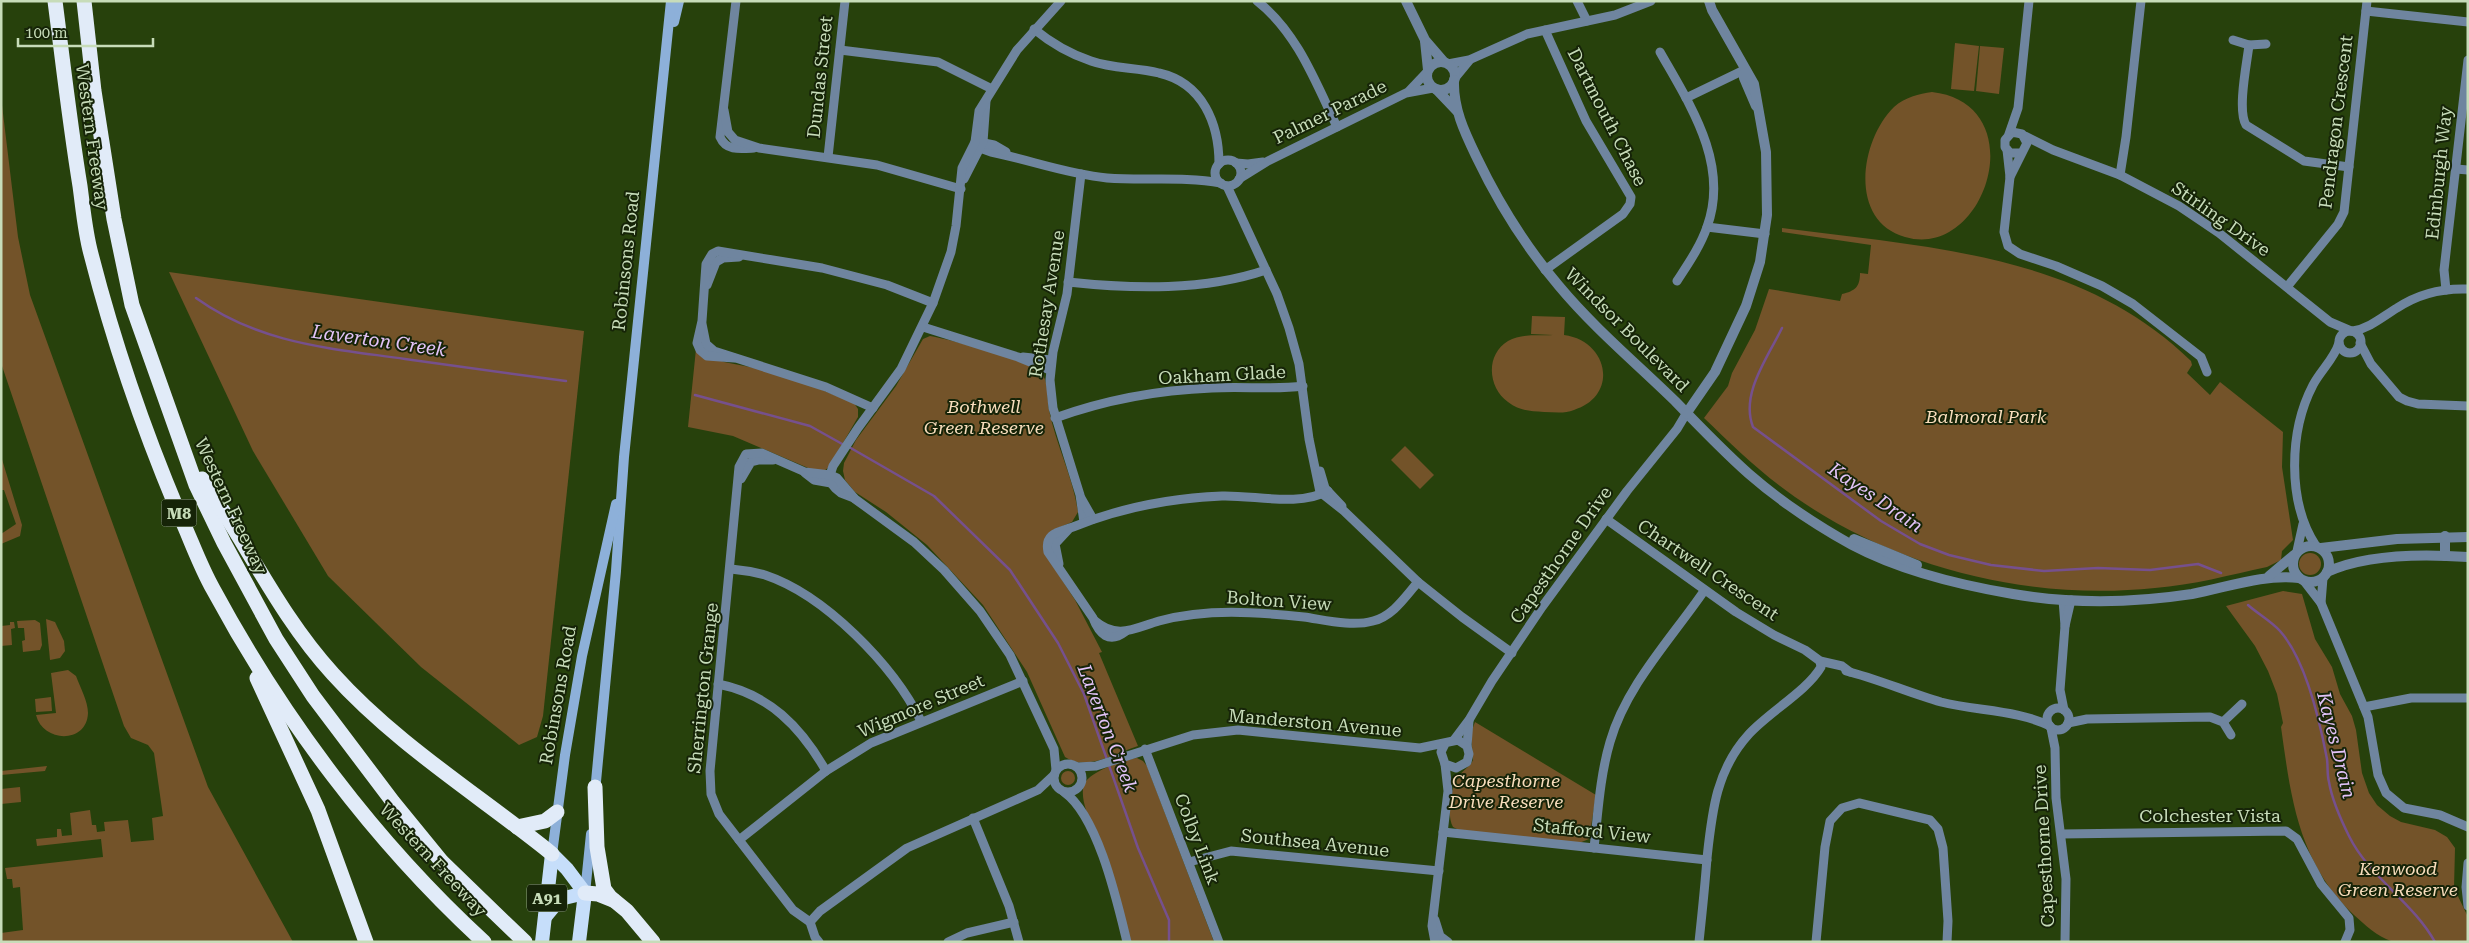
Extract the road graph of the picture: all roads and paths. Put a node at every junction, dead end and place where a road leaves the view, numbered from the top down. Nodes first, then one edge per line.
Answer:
1 (55, 1) edge
2 (84, 1) edge
3 (671, 1) edge
4 (679, 1) edge
5 (736, 1) edge
6 (845, 1) edge
7 (1061, 1) edge
8 (1257, 1) edge
9 (1406, 1) edge
10 (1577, 1) edge
11 (1651, 1) edge
12 (1702, 1) edge
13 (2141, 1) edge
14 (2029, 2) edge
15 (1711, 6) edge
16 (2366, 6) edge
17 (1587, 21) junction
18 (2468, 22) edge
19 (1034, 29) junction
20 (1545, 30) junction
21 (1425, 40) junction
22 (2233, 40) dead end
23 (2266, 44) dead end
24 (2249, 45) junction
25 (840, 50) junction
26 (1660, 52) dead end
27 (1469, 60) junction
28 (2468, 60) edge
29 (1446, 63) junction
30 (664, 70) junction
31 (1744, 70) junction
32 (1428, 71) junction
33 (1454, 79) junction
34 (1434, 88) junction
35 (992, 89) junction
36 (1406, 93) junction
37 (1686, 98) junction
38 (2018, 108) junction
39 (1457, 112) junction
40 (1337, 127) junction
41 (2009, 134) junction
42 (2024, 135) junction
43 (1218, 140) junction
44 (979, 144) junction
45 (2007, 150) junction
46 (2053, 150) junction
47 (2123, 150) junction
48 (2021, 153) junction
49 (828, 157) junction
50 (1268, 161) junction
51 (1235, 162) junction
52 (1218, 166) junction
53 (2349, 167) junction
54 (2456, 169) junction
55 (2109, 170) junction
56 (2468, 170) edge
57 (1081, 174) junction
58 (2120, 175) junction
59 (2010, 177) junction
60 (1191, 178) junction
61 (1239, 180) junction
62 (1224, 184) junction
63 (961, 189) junction
64 (1238, 206) junction
65 (1707, 227) junction
66 (1765, 234) junction
67 (1266, 270) junction
68 (1545, 270) junction
69 (1677, 281) dead end
70 (1068, 282) junction
71 (2286, 287) junction
72 (2468, 289) edge
73 (2446, 290) junction
74 (933, 303) junction
75 (2330, 322) junction
76 (2372, 325) junction
77 (923, 327) junction
78 (2352, 331) junction
79 (2339, 342) junction
80 (2360, 343) junction
81 (2348, 352) junction
82 (1018, 356) junction
83 (1051, 360) junction
84 (2329, 362) junction
85 (2370, 364) junction
86 (1050, 370) junction
87 (2207, 372) dead end
88 (1303, 386) junction
89 (2468, 406) edge
90 (873, 408) junction
91 (1686, 414) junction
92 (1055, 418) junction
93 (185, 455) junction
94 (624, 456) junction
95 (833, 479) junction
96 (1323, 490) junction
97 (1080, 495) junction
98 (1093, 519) junction
99 (1606, 519) junction
100 (1084, 522) junction
101 (2303, 524) junction
102 (2445, 536) junction
103 (2468, 537) edge
104 (2319, 547) junction
105 (2296, 553) junction
106 (2445, 556) junction
107 (2468, 557) edge
108 (731, 569) junction
109 (2325, 575) junction
110 (2270, 576) junction
111 (2302, 579) junction
112 (1418, 582) junction
113 (211, 587) junction
114 (1704, 591) junction
115 (2067, 600) junction
116 (2321, 603) junction
117 (1512, 653) junction
118 (1819, 664) junction
119 (1023, 681) junction
120 (718, 684) junction
121 (2060, 690) junction
122 (2468, 698) edge
123 (2242, 704) dead end
124 (2364, 707) junction
125 (2065, 711) junction
126 (2049, 712) junction
127 (2031, 717) junction
128 (2087, 719) junction
129 (1469, 720) junction
130 (922, 721) junction
131 (2223, 722) junction
132 (2065, 725) junction
133 (2050, 727) junction
134 (2231, 735) dead end
135 (1449, 742) junction
136 (1467, 746) junction
137 (1420, 748) junction
138 (2055, 748) junction
139 (1054, 749) junction
140 (1145, 749) junction
141 (1444, 762) junction
142 (1074, 766) junction
143 (1096, 766) junction
144 (1460, 767) junction
145 (826, 771) junction
146 (1055, 773) junction
147 (1081, 784) junction
148 (595, 787) junction
149 (1038, 790) junction
150 (1061, 791) junction
151 (1448, 791) junction
152 (1082, 810) junction
153 (556, 812) junction
154 (973, 818) junction
155 (517, 827) junction
156 (2468, 828) edge
157 (1443, 832) junction
158 (2061, 834) junction
159 (739, 840) junction
160 (1594, 848) junction
161 (552, 854) junction
162 (1707, 860) junction
163 (1189, 862) junction
164 (2468, 863) edge
165 (1439, 871) junction
166 (584, 893) junction
167 (613, 900) junction
168 (2468, 906) edge
169 (545, 917) junction
170 (1435, 918) junction
171 (813, 920) junction
172 (1014, 922) junction
173 (1445, 941) edge
174 (366, 942) edge
175 (484, 942) edge
176 (524, 942) edge
177 (542, 942) edge
178 (579, 942) edge
179 (653, 942) edge
180 (821, 942) edge
181 (948, 942) edge
182 (1019, 942) edge
183 (1127, 942) edge
184 (1219, 942) edge
185 (1435, 942) edge
186 (1699, 942) edge
187 (1816, 942) edge
188 (1947, 942) edge
189 (2065, 942) edge
190 (2345, 942) edge

1 - 113 highway, Western Freeway / M8
2 - 93 highway, Western Freeway / M8
3 - 30 main road, Robinsons Road
4 - 30 main road, Robinsons Road
5 - 49 street
6 - 25 street, Dundas Street
7 - 19 street
8 - 40 street
9 - 21 street
10 - 17 street
11 - 17 street
12 - 15 street
13 - 47 street
14 - 38 street
15 - 31 street
16 - 18 street
16 - 53 street, Pendragon Crescent
17 - 20 street
19 - 35 street
19 - 43 street
20 - 27 street
20 - 68 street, Dartmouth Chase
21 - 29 street
21 - 32 street
22 - 24 street
23 - 24 street
24 - 53 street
25 - 35 street
25 - 49 street, Dundas Street
26 - 37 street
27 - 29 street
27 - 33 street
28 - 54 street, Edinburgh Way
29 - 32 street
29 - 33 street
30 - 94 main road, Robinsons Road / A91
31 - 37 street
31 - 66 street
32 - 34 street
32 - 36 street, Palmer Parade
33 - 34 street
33 - 39 street, Windsor Boulevard
34 - 36 street, Palmer Parade
34 - 39 street, Windsor Boulevard
35 - 44 street
36 - 40 street, Palmer Parade
37 - 65 street
38 - 41 street
38 - 42 street
39 - 68 street, Windsor Boulevard
40 - 50 street, Palmer Parade
41 - 42 street
41 - 45 street
42 - 46 street, Stirling Drive
42 - 48 street
43 - 51 street
43 - 52 street
44 - 57 street
44 - 63 street
45 - 48 street
45 - 59 street
46 - 48 street, Stirling Drive
46 - 55 street, Stirling Drive
47 - 55 street
47 - 58 street
48 - 59 street
49 - 63 street
50 - 51 street, Palmer Parade
50 - 61 street, Palmer Parade
51 - 52 street
51 - 61 street
52 - 60 street
52 - 62 street
53 - 71 street, Pendragon Crescent
54 - 56 street
54 - 73 street, Edinburgh Way
55 - 58 street, Stirling Drive
57 - 60 street
57 - 70 street, Rothesay Avenue
58 - 71 street, Stirling Drive
59 - 87 street
60 - 62 street
61 - 62 street
61 - 64 street
62 - 64 street
63 - 74 street
64 - 67 street
65 - 66 street
65 - 69 street
66 - 91 street
67 - 70 street
67 - 88 street
68 - 91 street, Windsor Boulevard
70 - 83 street, Rothesay Avenue
71 - 75 street, Stirling Drive
72 - 73 street
73 - 76 street
74 - 77 street
74 - 90 street
75 - 78 street, Stirling Drive
75 - 79 street, Stirling Drive
76 - 78 street
76 - 80 street
77 - 82 street
77 - 90 street
78 - 79 street
78 - 80 street
79 - 81 street
79 - 84 street
80 - 81 street
80 - 85 street
81 - 84 street
81 - 85 street
82 - 83 street
82 - 86 street
83 - 86 street, Rothesay Avenue
84 - 101 street
85 - 89 street
86 - 92 street, Rothesay Avenue
88 - 92 street, Oakham Glade
88 - 96 street
90 - 95 street
91 - 99 street, Capesthorne Drive
91 - 115 street, Windsor Boulevard
92 - 97 street, Rothesay Avenue
93 - 155 highway
93 - 176 highway, Western Freeway / M8
94 - 148 main road, Robinsons Road / A91
94 - 153 main road, Robinsons Road / A91
95 - 108 street, Sherrington Grange
95 - 119 street
96 - 98 street
96 - 112 street
97 - 98 street, Rothesay Avenue
97 - 100 street, Rothesay Avenue
98 - 100 street
99 - 114 street, Chartwell Crescent
99 - 117 street, Capesthorne Drive
100 - 112 street, Bolton View
101 - 104 street
101 - 105 street
102 - 103 street
102 - 104 street
102 - 106 street
104 - 105 street
104 - 109 street
105 - 110 street, Windsor Boulevard
105 - 111 street
106 - 107 street
106 - 109 street
108 - 120 street, Sherrington Grange
108 - 130 street
109 - 111 street
109 - 116 street
110 - 111 street, Windsor Boulevard
110 - 115 street, Windsor Boulevard
111 - 116 street
112 - 117 street
113 - 174 highway
113 - 175 highway, Western Freeway / M8
114 - 118 street, Chartwell Crescent
114 - 160 street
115 - 121 street
116 - 124 street
117 - 129 street, Capesthorne Drive
118 - 127 street, Chartwell Crescent
118 - 162 street
119 - 130 street, Wigmore Street
119 - 139 street
120 - 145 street
120 - 159 street, Sherrington Grange
121 - 125 street
121 - 126 street
122 - 124 street
123 - 131 street
124 - 156 street
125 - 126 street
125 - 128 street
125 - 132 street
126 - 127 street, Chartwell Crescent
126 - 133 street
127 - 133 street, Chartwell Crescent
128 - 131 street
128 - 132 street
129 - 135 street, Capesthorne Drive
129 - 136 street, Capesthorne Drive
130 - 145 street, Wigmore Street
131 - 134 street
132 - 133 street
132 - 138 street, Capesthorne Drive
133 - 138 street, Capesthorne Drive
135 - 136 street
135 - 137 street, Manderston Avenue
135 - 141 street
136 - 144 street
137 - 140 street, Manderston Avenue
137 - 141 street
138 - 158 street, Capesthorne Drive
139 - 142 street
139 - 146 street
140 - 143 street, Manderston Avenue
140 - 163 street, Colby Link
141 - 144 street
141 - 151 street
142 - 143 street, Manderston Avenue
142 - 146 street
142 - 147 street
143 - 147 street, Manderston Avenue
144 - 151 street
145 - 159 street, Wigmore Street
146 - 149 street
146 - 150 street
147 - 150 street
147 - 152 street
148 - 166 main road, Robinsons Road / A91
148 - 167 highway
149 - 150 street
149 - 154 street
150 - 152 street
151 - 157 street
152 - 183 street
153 - 155 highway
153 - 161 main road, Robinsons Road / A91
154 - 171 street
154 - 172 street
155 - 161 highway
157 - 160 street, Stafford View
157 - 165 street
158 - 189 street, Capesthorne Drive
158 - 190 street, Colchester Vista
159 - 171 street, Sherrington Grange
160 - 162 street, Stafford View
161 - 166 highway
161 - 169 highway, Robinsons Road / A91
162 - 186 street
163 - 165 street, Southsea Avenue
163 - 184 street, Colby Link
164 - 168 street
165 - 170 street
166 - 167 highway
166 - 169 highway
166 - 178 highway, Robinsons Road / A91
167 - 179 highway
169 - 177 highway, Robinsons Road / A91
170 - 173 street
170 - 185 street
171 - 180 street, Sherrington Grange
172 - 181 street
172 - 182 street
187 - 188 street

